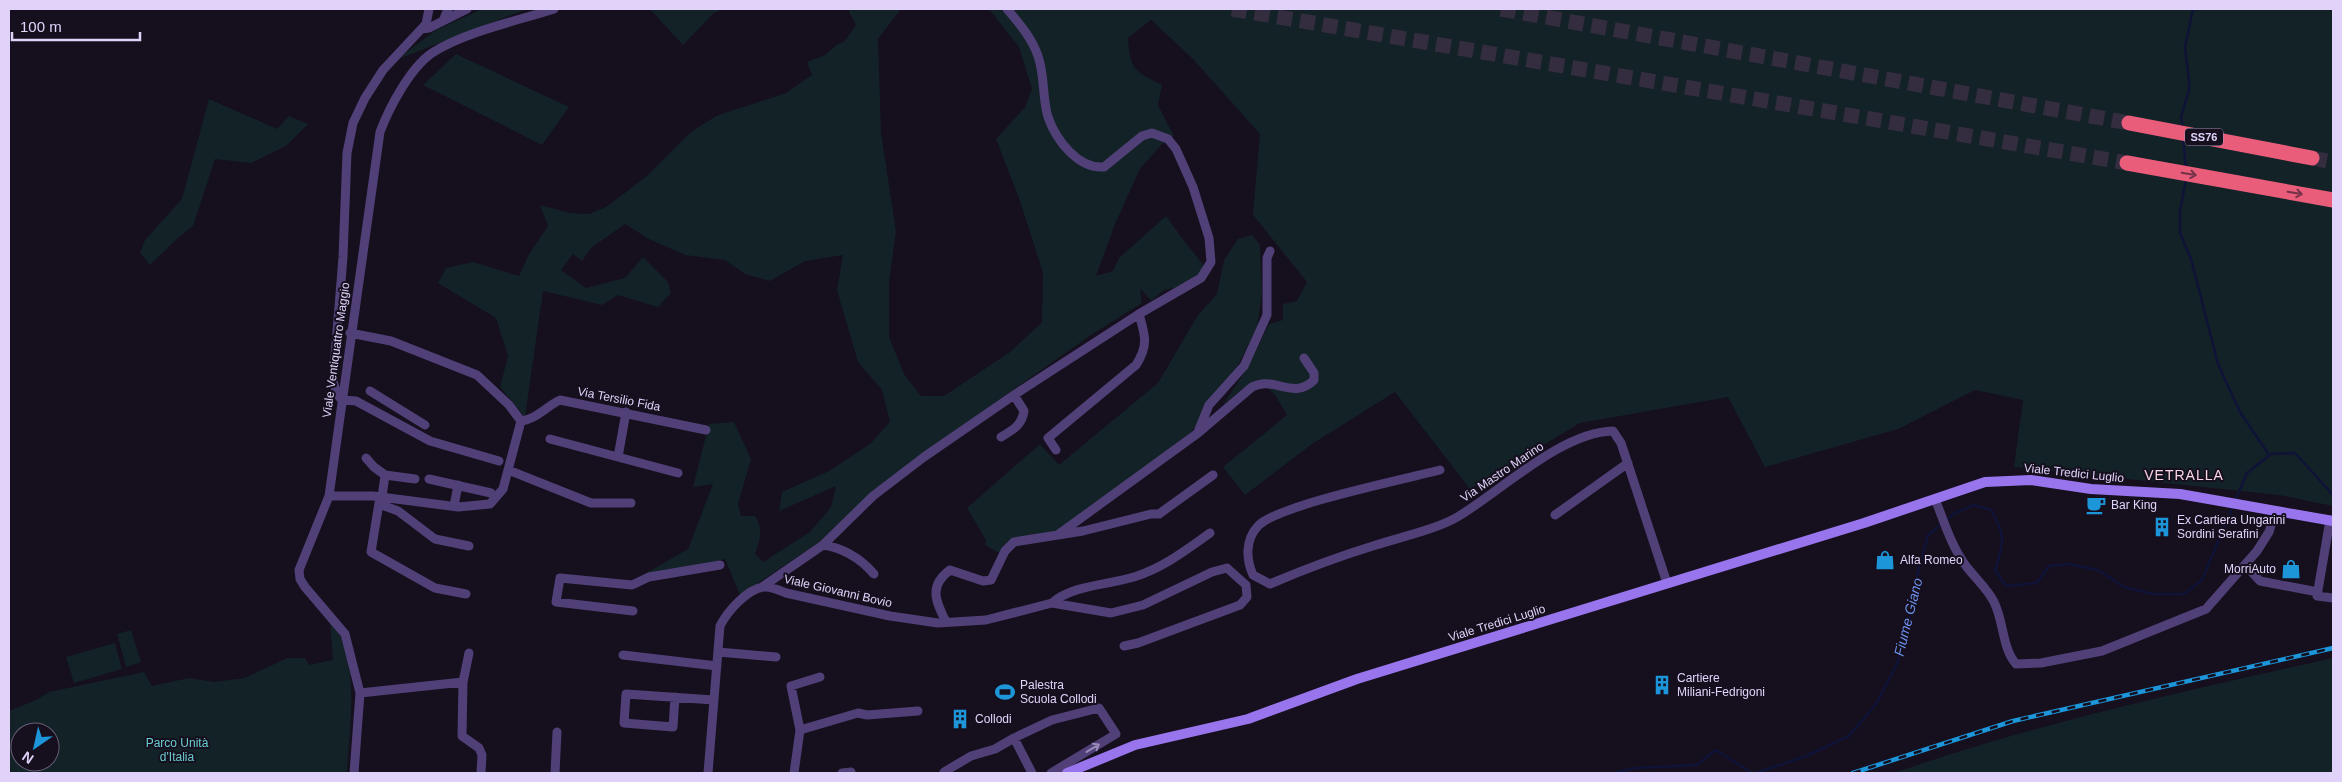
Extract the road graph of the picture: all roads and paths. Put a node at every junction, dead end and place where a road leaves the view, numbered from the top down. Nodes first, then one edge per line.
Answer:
1 (429, 9) edge
2 (448, 9) edge
3 (467, 9) edge
4 (554, 9) edge
5 (1007, 9) edge
6 (443, 21) junction
7 (422, 28) junction
8 (2137, 124) tunnel mouth
9 (2312, 158) tunnel mouth
10 (2134, 164) tunnel mouth
11 (2333, 200) edge
12 (1270, 251) dead end
13 (1139, 314) junction
14 (350, 332) junction
15 (1304, 358) dead end
16 (370, 391) dead end
17 (1014, 395) junction
18 (342, 400) junction
19 (626, 412) junction
20 (409, 415) junction
21 (521, 421) junction
22 (426, 425) dead end
23 (403, 426) junction
24 (706, 430) dead end
25 (1198, 433) junction
26 (1001, 437) dead end
27 (550, 439) dead end
28 (1056, 450) dead end
29 (618, 457) junction
30 (366, 458) dead end
31 (499, 461) dead end
32 (1628, 463) junction
33 (508, 470) junction
34 (1440, 470) dead end
35 (678, 473) dead end
36 (385, 475) junction
37 (1213, 475) dead end
38 (415, 478) dead end
39 (429, 479) dead end
40 (458, 485) junction
41 (491, 493) dead end
42 (329, 496) junction
43 (1935, 498) junction
44 (380, 500) junction
45 (631, 503) dead end
46 (454, 506) junction
47 (2275, 512) junction
48 (1555, 515) dead end
49 (2332, 520) edge
50 (1210, 533) dead end
51 (1059, 534) junction
52 (823, 545) junction
53 (468, 546) dead end
54 (720, 565) dead end
55 (2246, 566) junction
56 (874, 574) dead end
57 (1253, 575) junction
58 (1667, 583) junction
59 (1246, 585) junction
60 (762, 587) junction
61 (2318, 592) junction
62 (466, 594) dead end
63 (2333, 598) edge
64 (1052, 603) junction
65 (633, 611) dead end
66 (946, 622) junction
67 (1124, 646) dead end
68 (718, 652) junction
69 (469, 653) dead end
70 (623, 655) dead end
71 (776, 657) dead end
72 (717, 666) junction
73 (820, 677) dead end
74 (463, 682) junction
75 (360, 693) junction
76 (675, 697) junction
77 (714, 700) junction
78 (918, 712) dead end
79 (800, 730) junction
80 (557, 732) dead end
81 (1014, 738) junction
82 (852, 772) dead end
83 (944, 772) dead end
84 (354, 773) edge
85 (481, 773) edge
86 (555, 773) edge
87 (708, 773) edge
88 (794, 773) edge
89 (842, 773) edge
90 (1032, 773) edge
91 (1051, 773) edge
92 (1067, 773) edge

1 - 7 street
2 - 6 street
3 - 6 street
4 - 14 street, Viale Ventiquattro Maggio
5 - 13 street
6 - 7 street
7 - 18 street
8 - 9 highway, SS76
10 -> 11 highway
12 - 25 street
13 - 17 street
13 - 28 street
14 - 18 street, Viale Ventiquattro Maggio
14 - 21 street
15 - 25 street
16 - 20 street
17 - 26 street
17 - 52 street
18 - 23 street
18 - 42 street, Viale Ventiquattro Maggio
19 - 21 street, Via Tersilio Fida
19 - 24 street, Via Tersilio Fida
19 - 29 street
20 - 22 street
20 - 23 street
21 - 33 street
23 - 31 street
25 - 51 street
27 - 29 street
29 - 35 street
30 - 36 street
32 - 48 street
32 - 57 street, Via Mastro Marino
32 - 58 street, Via Mastro Marino
33 - 45 street
33 - 46 street
34 - 57 street
36 - 38 street
36 - 44 street
37 - 51 street
39 - 40 street
40 - 41 street
40 - 46 street
42 - 44 street
42 - 75 street, Viale Ventiquattro Maggio
43 - 47 main road, Viale Tredici Luglio
43 - 55 street
43 - 58 main road, Viale Tredici Luglio
44 - 46 street
44 - 53 street
44 - 62 street
47 - 49 main road, Viale Tredici Luglio
47 - 55 street
49 - 61 street
50 - 64 street
51 - 66 street
52 - 56 street
52 - 60 street
54 - 65 street
55 - 61 street
57 - 59 street
58 - 92 main road, Viale Tredici Luglio
59 - 64 street
59 - 67 street
60 - 66 street, Viale Giovanni Bovio
60 - 68 street
61 - 63 street
64 - 66 street, Viale Giovanni Bovio
68 - 71 street
68 - 72 street
69 - 74 street
70 - 72 street
72 - 77 street
73 - 79 street
74 - 75 street
74 - 85 street
75 - 84 street, Viale Ventiquattro Maggio
76 - 76 street
76 - 77 street
77 - 87 street
78 - 79 street
79 - 88 street
80 - 86 street
81 - 83 street
81 - 90 street
91 -> 81 street
82 - 89 street

